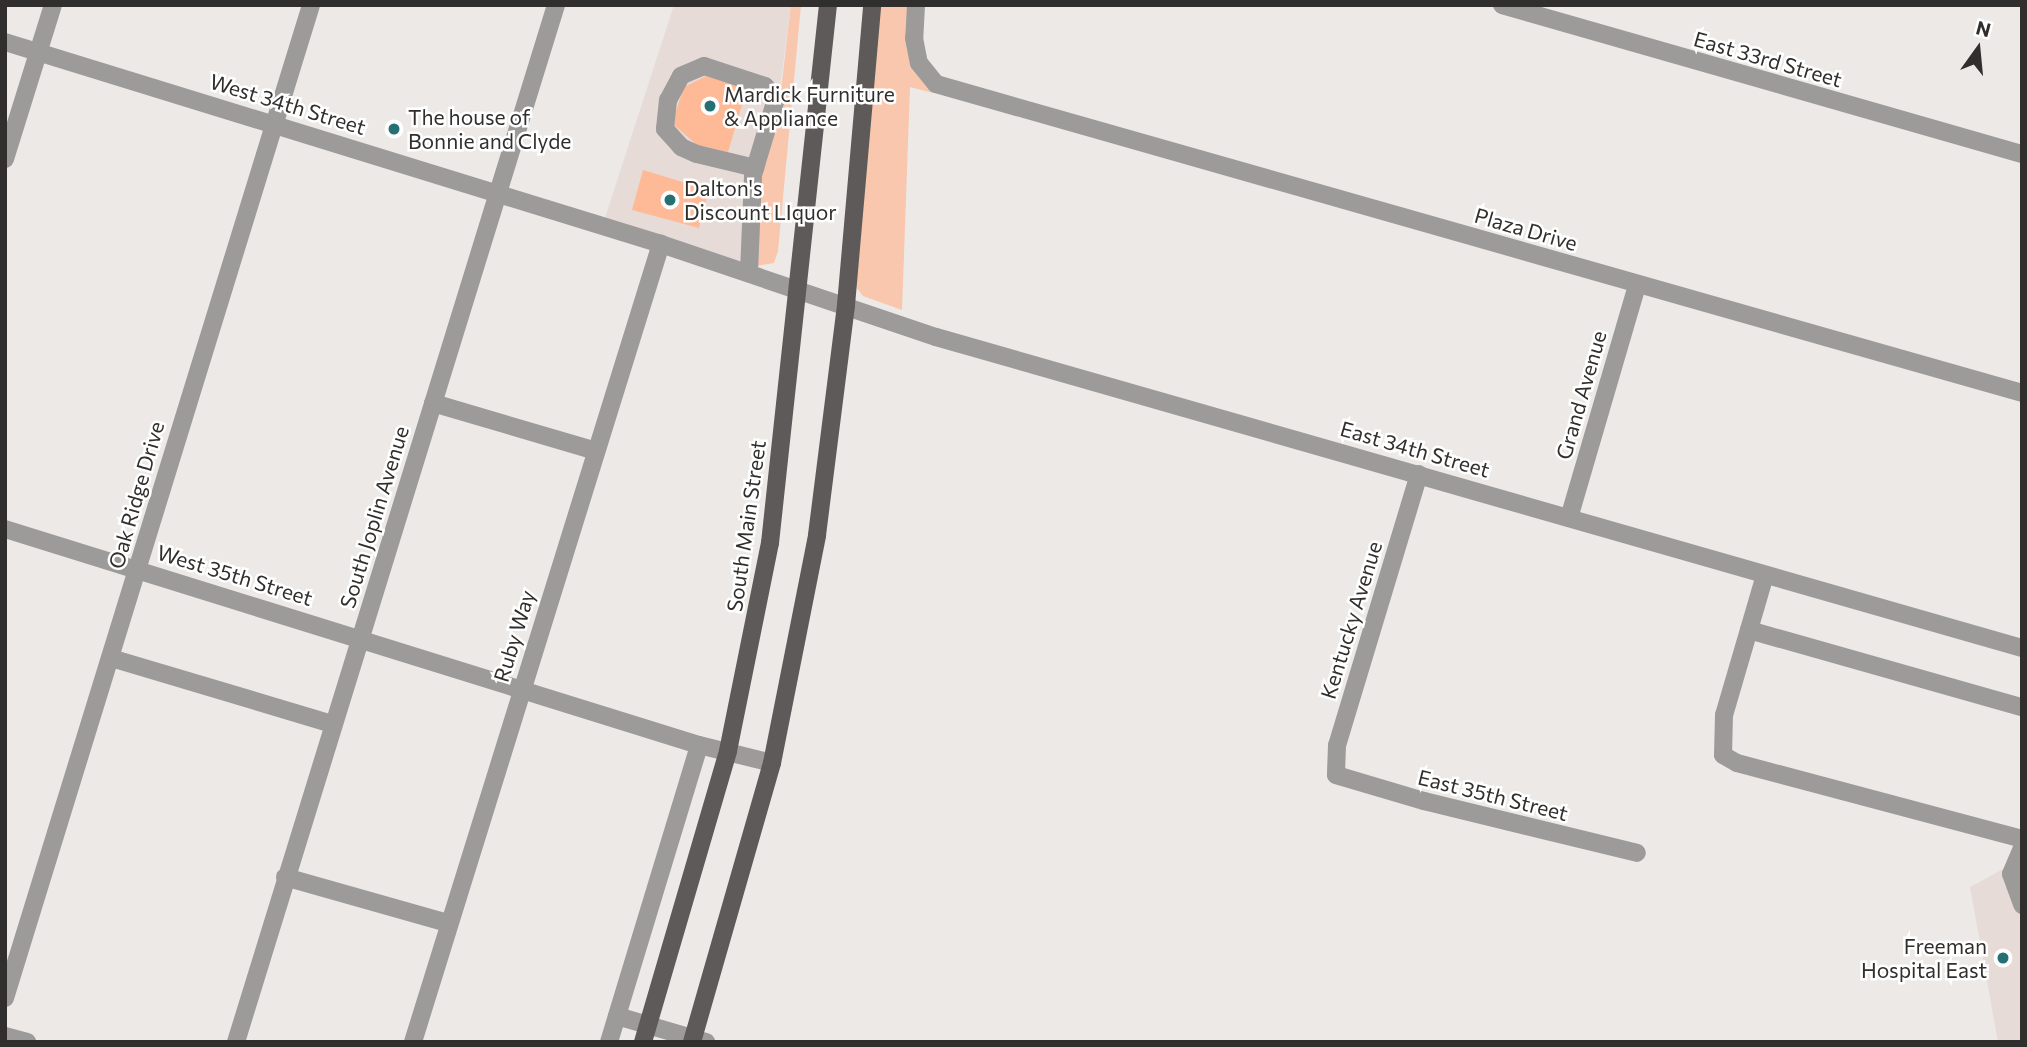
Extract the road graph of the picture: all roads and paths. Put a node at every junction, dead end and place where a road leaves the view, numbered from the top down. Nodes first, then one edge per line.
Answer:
1 (53, 5) edge
2 (312, 5) edge
3 (556, 5) edge
4 (828, 5) edge
5 (872, 5) edge
6 (916, 5) edge
7 (1502, 5) edge
8 (5, 42) edge
9 (38, 52) junction
10 (274, 123) junction
11 (2022, 154) edge
12 (5, 159) edge
13 (755, 168) junction
14 (497, 193) junction
15 (661, 244) junction
16 (749, 272) junction
17 (1637, 285) junction
18 (797, 289) junction
19 (846, 305) junction
20 (2022, 393) edge
21 (433, 403) junction
22 (596, 451) junction
23 (1419, 474) junction
24 (1569, 518) junction
25 (5, 529) edge
26 (138, 569) junction
27 (1765, 575) junction
28 (1749, 630) junction
29 (361, 637) junction
30 (2022, 648) edge
31 (111, 658) junction
32 (522, 688) junction
33 (2022, 707) edge
34 (333, 724) junction
35 (699, 745) junction
36 (727, 751) junction
37 (772, 763) junction
38 (1339, 778) joint
39 (2022, 839) edge
40 (2022, 848) edge
41 (1637, 853) dead end
42 (285, 877) junction
43 (2022, 905) edge
44 (448, 923) junction
45 (5, 998) edge
46 (617, 1016) junction
47 (649, 1024) junction
48 (5, 1036) edge
49 (697, 1040) edge
50 (27, 1042) edge
51 (236, 1042) edge
52 (413, 1042) edge
53 (609, 1042) edge
54 (643, 1042) edge

1 - 9 street
2 - 10 street, Oak Ridge Drive
3 - 14 street, South Joplin Avenue
4 - 18 main road, South Main Street
5 - 19 main road
6 - 17 street, Plaza Drive
7 - 11 street, East 33rd Street
8 - 9 street, West 34th Street
9 - 10 street, West 34th Street
9 - 12 street
10 - 14 street, West 34th Street
10 - 26 street, Oak Ridge Drive
13 - 13 street
13 - 16 street
14 - 15 street, West 34th Street
14 - 21 street, South Joplin Avenue
15 - 16 street, West 34th Street
15 - 22 street, Ruby Way
16 - 18 street, West 34th Street
17 - 20 street, Plaza Drive
17 - 24 street, Grand Avenue
18 - 19 street, East 34th Street
18 - 36 main road, South Main Street
19 - 23 street, East 34th Street
19 - 37 main road
21 - 22 street
21 - 29 street, South Joplin Avenue
22 - 32 street, Ruby Way
23 - 24 street, East 34th Street
23 - 38 street, Kentucky Avenue
24 - 27 street, East 34th Street
25 - 26 street, West 35th Street
26 - 29 street, West 35th Street
26 - 31 street, Oak Ridge Drive
27 - 28 street
27 - 30 street, East 34th Street
28 - 33 street
28 - 39 street
29 - 32 street, West 35th Street
29 - 34 street, South Joplin Avenue
31 - 34 street
31 - 45 street, Oak Ridge Drive
32 - 35 street, West 35th Street
32 - 44 street, Ruby Way
34 - 42 street, South Joplin Avenue
35 - 36 street, West 35th Street
35 - 46 street
36 - 37 street, West 35th Street
36 - 47 main road, South Main Street
37 - 49 main road
38 - 41 street, East 35th Street
40 - 43 street
42 - 44 street
42 - 51 street, South Joplin Avenue
44 - 52 street, Ruby Way
46 - 47 street
46 - 53 street
47 - 49 street
47 - 54 main road, South Main Street
48 - 50 street

